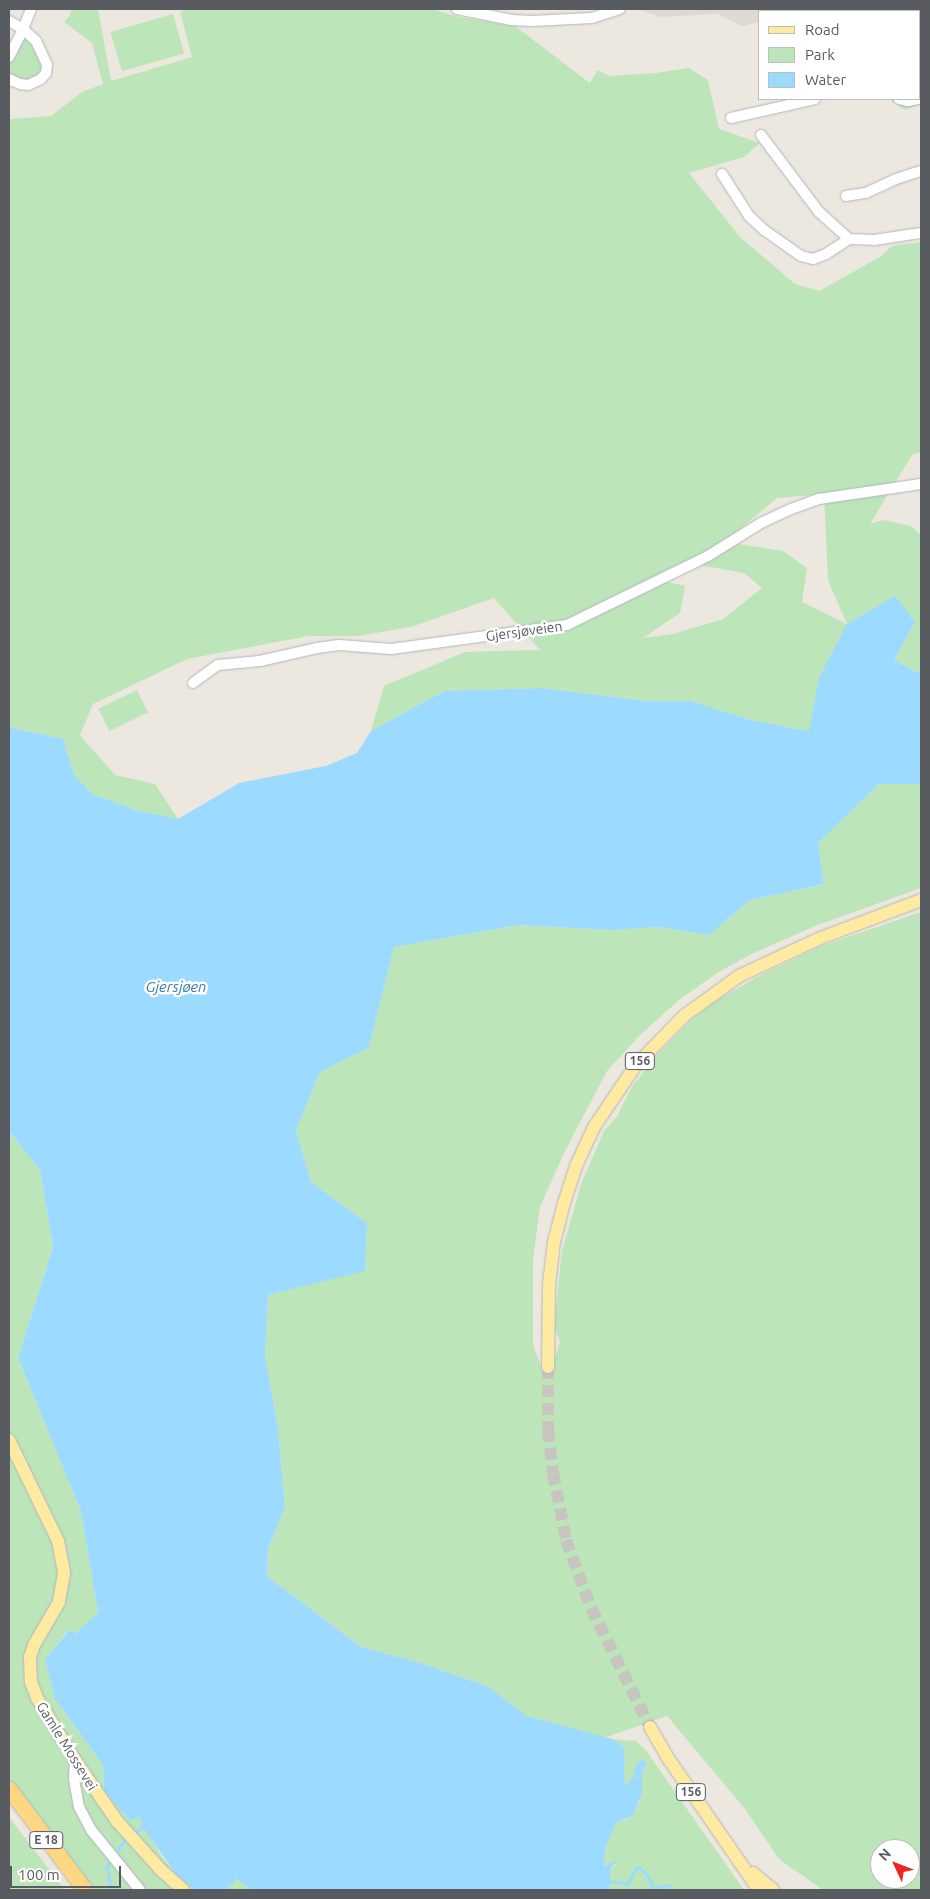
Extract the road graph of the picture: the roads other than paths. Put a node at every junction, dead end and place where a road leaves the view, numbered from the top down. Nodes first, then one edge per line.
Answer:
1 (30, 9) edge
2 (457, 9) edge
3 (620, 9) edge
4 (9, 21) edge
5 (23, 29) junction
6 (9, 57) edge
7 (9, 79) edge
8 (812, 100) edge
9 (731, 118) dead end
10 (761, 135) dead end
11 (921, 171) edge
12 (722, 174) dead end
13 (846, 196) dead end
14 (921, 233) edge
15 (849, 238) junction
16 (921, 484) edge
17 (193, 683) dead end
18 (921, 900) edge
19 (548, 1367) tunnel mouth
20 (9, 1440) edge
21 (650, 1727) tunnel mouth
22 (75, 1760) junction
23 (9, 1789) edge
24 (9, 1799) edge
25 (735, 1856) junction
26 (78, 1890) edge
27 (85, 1890) edge
28 (140, 1890) edge
29 (183, 1890) edge
30 (759, 1890) edge
31 (773, 1890) edge

1 - 5 street
2 - 3 street
4 - 5 street
5 - 6 street
5 - 7 street
8 - 9 street
10 - 15 street
11 - 13 street
12 - 15 street
14 - 15 street
16 - 17 street, Gjersjøveien
18 - 19 main road, 156
20 - 22 main road, Gamle Mossevei
21 - 25 main road, 156
22 - 28 street
22 - 29 main road, Gamle Mossevei
23 - 27 highway, E 18
24 - 26 highway, E 18
25 - 30 main road, 156
25 - 31 main road, 156

